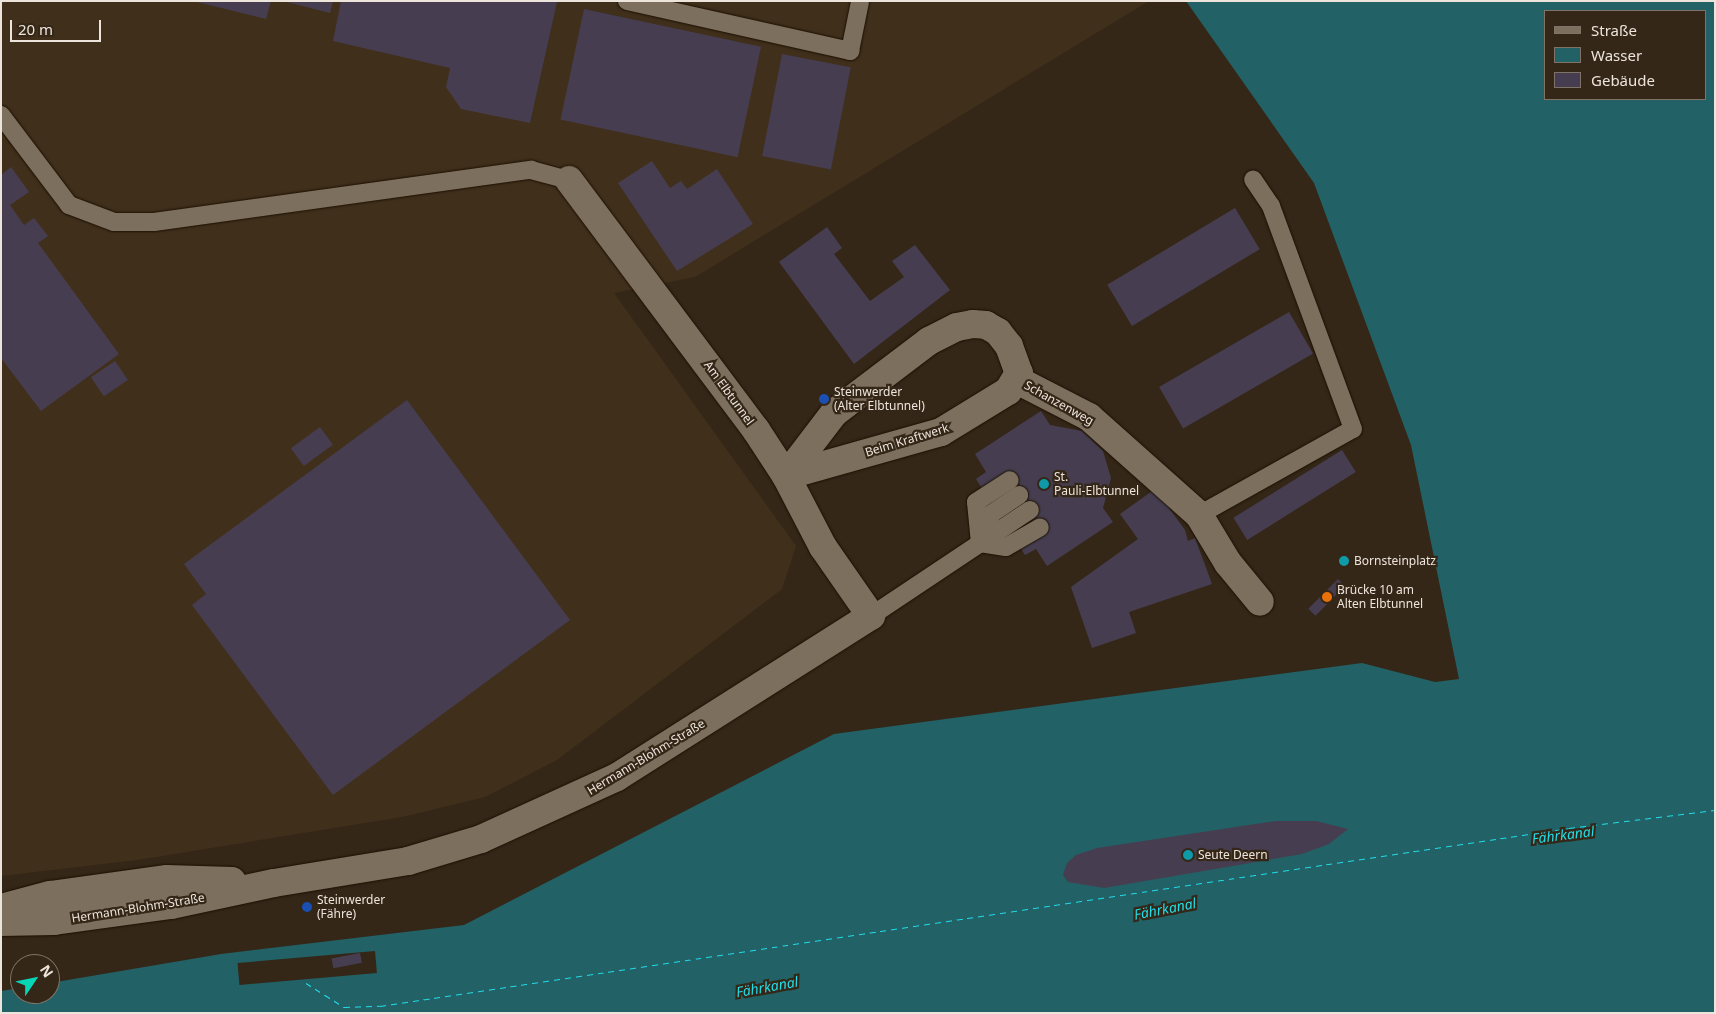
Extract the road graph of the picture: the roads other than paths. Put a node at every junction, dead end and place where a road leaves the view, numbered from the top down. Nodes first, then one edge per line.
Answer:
1 (627, 1) edge
2 (860, 2) edge
3 (1, 115) edge
4 (1253, 179) dead end
5 (569, 180) joint
6 (1017, 380) junction
7 (786, 476) junction
8 (1015, 487) dead end
9 (1030, 510) dead end
10 (1199, 515) junction
11 (1040, 527) dead end
12 (980, 543) junction
13 (1260, 602) dead end
14 (871, 616) junction
15 (274, 883) junction
16 (1, 908) edge
17 (1, 922) edge

1 - 2 lane
3 - 5 lane
4 - 10 lane
5 - 7 street, Am Elbtunnel
6 - 7 street, Beim Kraftwerk
6 - 7 street
6 - 10 street, Schanzenweg
7 - 14 street, Am Elbtunnel
8 - 12 lane
9 - 12 lane
10 - 13 street, Schanzenweg
11 - 12 lane
12 - 14 lane, Hermann-Blohm-Straße
14 - 15 street, Hermann-Blohm-Straße
15 - 16 street, Hermann-Blohm-Straße
15 - 17 street, Hermann-Blohm-Straße

